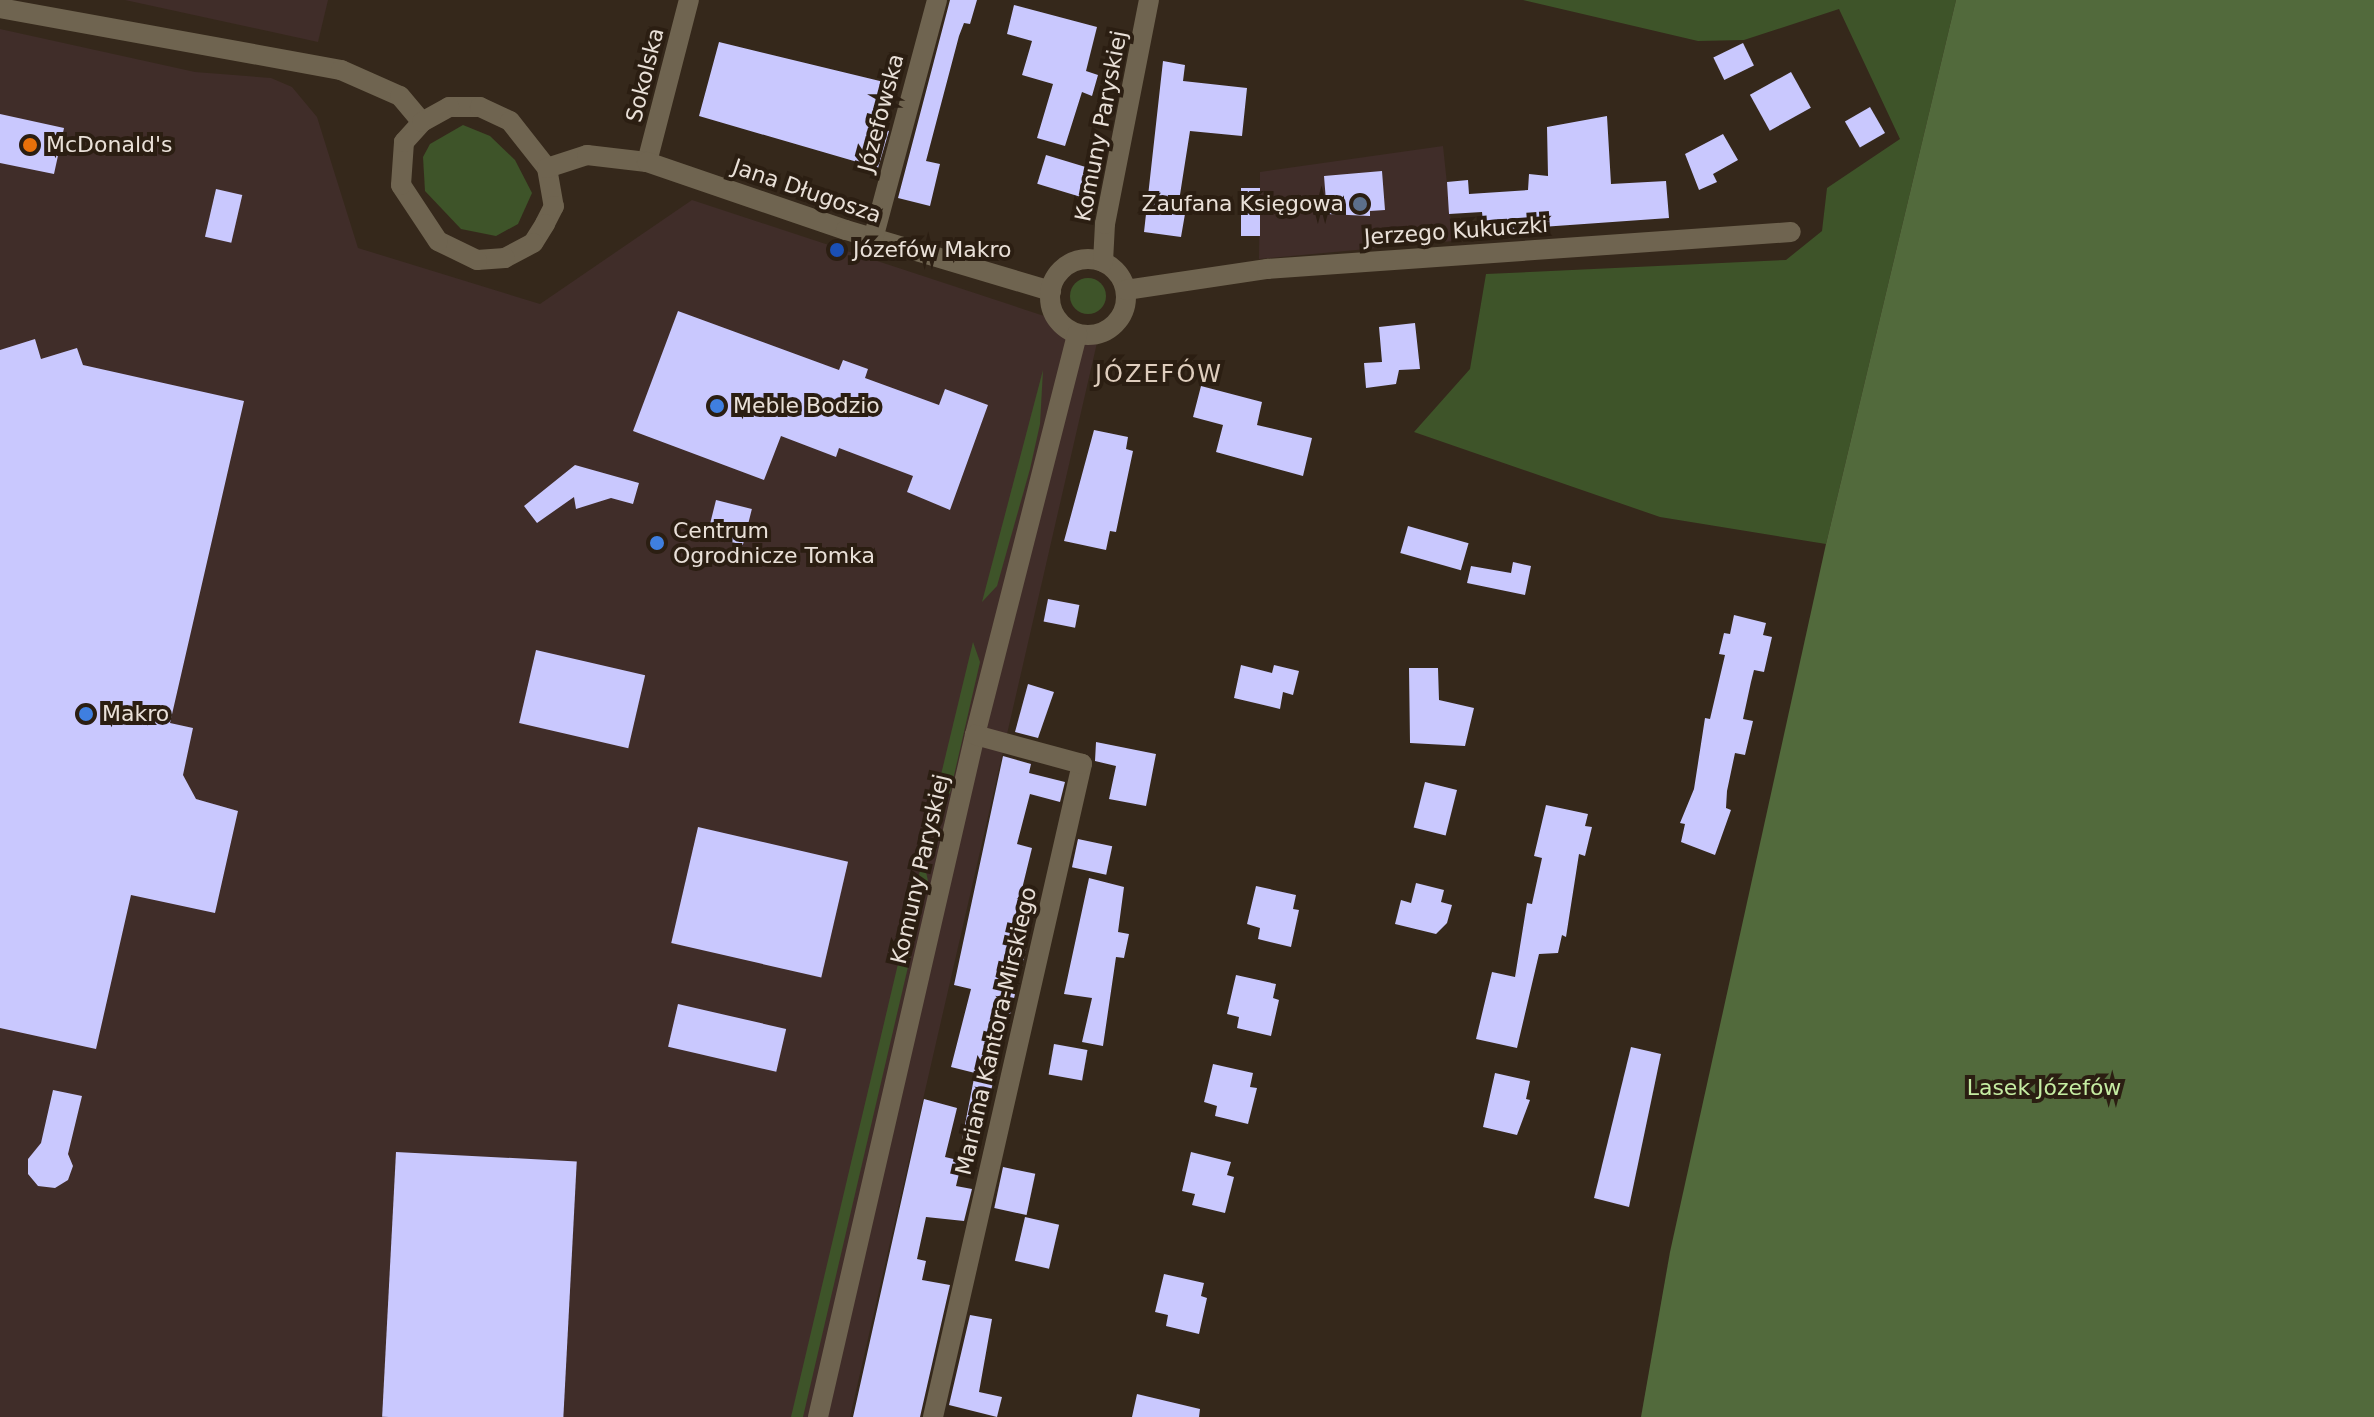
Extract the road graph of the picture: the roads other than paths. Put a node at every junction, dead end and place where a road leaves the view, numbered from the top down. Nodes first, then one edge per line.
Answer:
1 (689, 0) edge
2 (937, 0) edge
3 (1149, 0) edge
4 (0, 8) edge
5 (422, 122) junction
6 (647, 162) junction
7 (547, 168) junction
8 (1791, 232) dead end
9 (873, 239) junction
10 (1103, 262) junction
11 (1126, 290) junction
12 (1051, 291) junction
13 (1077, 334) junction
14 (975, 735) junction
15 (818, 1417) edge
16 (933, 1417) edge

1 - 6 street, Sokolska
2 - 9 street, Józefowska
3 - 10 street, Komuny Paryskiej
4 - 5 street
5 - 7 street
5 - 7 street
6 - 7 street, Jana Długosza
6 - 9 street, Jana Długosza
8 - 11 street, Jerzego Kukuczki
9 - 12 street, Jana Długosza
10 - 11 street
10 - 12 street
11 - 13 street
12 - 13 street
13 - 14 street, Komuny Paryskiej
14 - 15 street, Komuny Paryskiej
14 - 16 street, Mariana Kantora-Mirskiego

